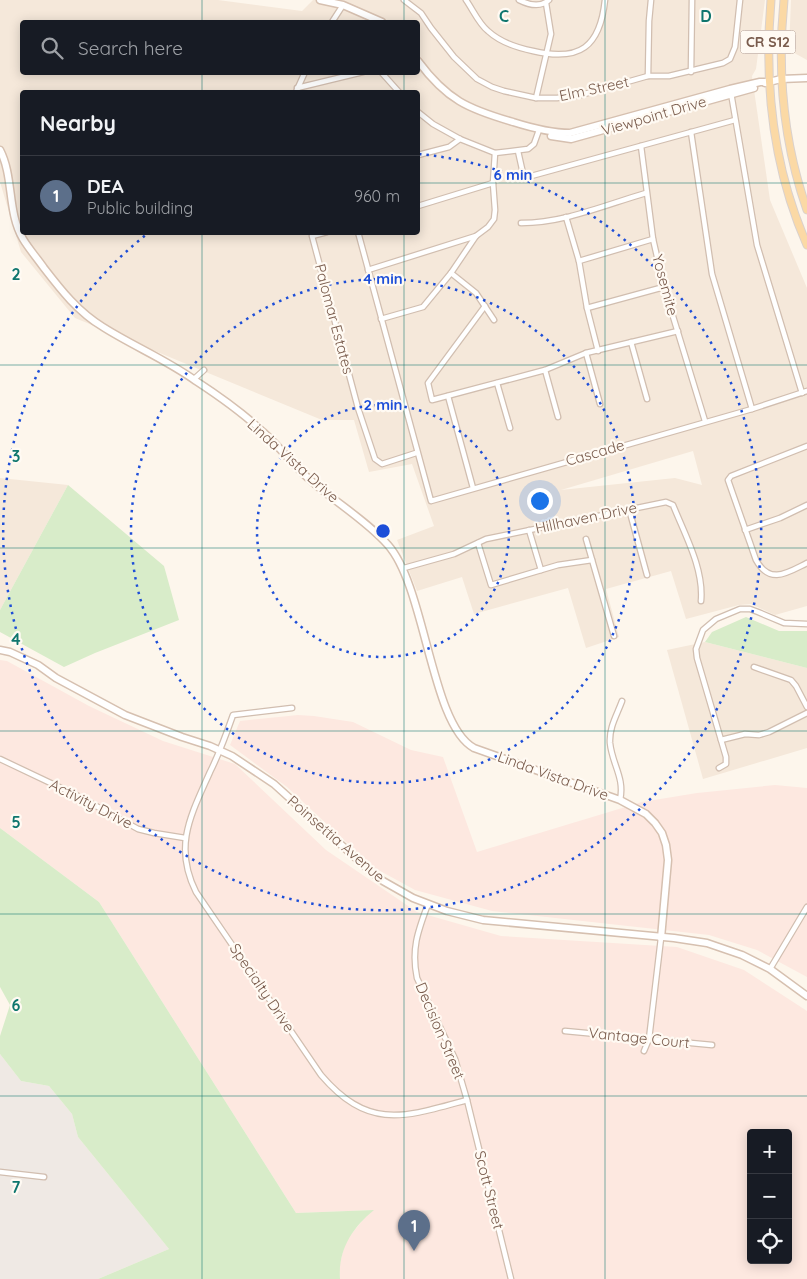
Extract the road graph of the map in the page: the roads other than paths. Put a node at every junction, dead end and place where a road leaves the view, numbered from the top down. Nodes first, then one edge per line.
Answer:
1 (320, 0) edge
2 (404, 0) edge
3 (466, 0) edge
4 (519, 0) edge
5 (605, 0) edge
6 (651, 0) edge
7 (692, 0) edge
8 (740, 0) edge
9 (771, 0) edge
10 (784, 0) edge
11 (548, 2) edge
12 (343, 5) junction
13 (333, 20) edge
14 (377, 20) edge
15 (546, 54) junction
16 (420, 64) edge
17 (691, 72) junction
18 (304, 75) edge
19 (352, 75) edge
20 (384, 75) edge
21 (648, 76) junction
22 (807, 78) edge
23 (781, 79) junction
24 (769, 82) junction
25 (296, 90) edge
26 (397, 90) edge
27 (731, 92) junction
28 (536, 98) junction
29 (420, 114) edge
30 (735, 120) junction
31 (539, 130) junction
32 (691, 132) junction
33 (460, 139) junction
34 (641, 146) junction
35 (0, 150) edge
36 (518, 151) junction
37 (495, 153) junction
38 (420, 155) edge
39 (493, 183) junction
40 (646, 193) junction
41 (420, 205) edge
42 (807, 210) edge
43 (566, 217) junction
44 (521, 223) dead end
45 (20, 225) edge
46 (23, 235) edge
47 (316, 235) edge
48 (359, 235) edge
49 (476, 236) junction
50 (653, 240) junction
51 (807, 245) edge
52 (579, 261) junction
53 (368, 270) junction
54 (451, 274) junction
55 (664, 287) junction
56 (485, 306) junction
57 (587, 308) junction
58 (381, 319) junction
59 (494, 320) dead end
60 (678, 331) junction
61 (631, 342) junction
62 (598, 351) junction
63 (586, 353) junction
64 (204, 370) dead end
65 (545, 370) junction
66 (194, 379) junction
67 (497, 383) junction
68 (804, 392) edge
69 (448, 396) junction
70 (647, 399) dead end
71 (600, 404) dead end
72 (752, 409) junction
73 (558, 418) dead end
74 (705, 421) junction
75 (510, 428) dead end
76 (807, 446) edge
77 (416, 453) junction
78 (473, 488) junction
79 (807, 505) edge
80 (629, 509) junction
81 (529, 530) junction
82 (745, 530) junction
83 (586, 539) dead end
84 (478, 543) junction
85 (592, 560) junction
86 (807, 563) edge
87 (404, 568) junction
88 (541, 570) junction
89 (647, 575) dead end
90 (701, 601) dead end
91 (807, 624) edge
92 (614, 636) dead end
93 (0, 650) edge
94 (754, 667) dead end
95 (622, 701) dead end
96 (292, 708) dead end
97 (807, 708) edge
98 (807, 713) edge
99 (721, 740) junction
100 (220, 750) junction
101 (0, 759) edge
102 (719, 768) dead end
103 (620, 800) junction
104 (185, 838) junction
105 (428, 904) junction
106 (807, 906) edge
107 (661, 938) junction
108 (770, 969) junction
109 (807, 996) edge
110 (565, 1031) dead end
111 (650, 1039) junction
112 (712, 1046) dead end
113 (644, 1051) dead end
114 (467, 1100) junction
115 (0, 1172) edge
116 (44, 1177) dead end
117 (511, 1279) edge

1 - 12 street
2 - 28 street, Elm Street
3 - 15 street
4 - 11 street
5 - 15 street
6 - 21 street
7 - 17 street
8 - 17 street, Elm Street
9 - 24 main road, CR S12
10 - 23 main road, CR S12
11 - 15 street
12 - 13 street
12 - 14 street
15 - 28 street
16 - 31 street, Viewpoint Drive
17 - 21 street, Elm Street
18 - 25 street
19 - 25 street
20 - 26 street
21 - 28 street, Elm Street
22 - 23 street, Viewpoint Drive
23 - 24 street, Viewpoint Drive
23 - 42 main road, CR S12
24 - 27 street, Viewpoint Drive
24 - 51 main road, CR S12
27 - 30 street
27 - 31 street, Viewpoint Drive
29 - 33 street
30 - 32 street
30 - 68 street
31 - 36 street
32 - 34 street
32 - 72 street
33 - 37 street
33 - 38 street
34 - 36 street
34 - 40 street, Yosemite
35 - 45 street, Linda Vista Drive
36 - 37 street
37 - 39 street
39 - 41 street
39 - 49 street
40 - 43 street
40 - 50 street, Yosemite
43 - 44 street
43 - 52 street
46 - 66 street, Linda Vista Drive
47 - 77 street, Palomar Estates
48 - 53 street
49 - 53 street
49 - 54 street
50 - 52 street
50 - 55 street, Yosemite
52 - 57 street
53 - 58 street
54 - 56 street
54 - 58 street
55 - 57 street
55 - 60 street, Yosemite
56 - 59 street
56 - 69 street
57 - 62 street
58 - 77 street
60 - 61 street
60 - 74 street, Yosemite
61 - 62 street
61 - 70 street
62 - 63 street
63 - 65 street
63 - 71 street
64 - 66 street
65 - 67 street
65 - 73 street
66 - 87 street, Linda Vista Drive
67 - 69 street
67 - 75 street
68 - 72 street, Cascade
69 - 78 street
72 - 74 street, Cascade
74 - 78 street, Cascade
76 - 82 street
77 - 78 street, Cascade
79 - 82 street
80 - 81 street, Hillhaven Drive
80 - 89 street
80 - 90 street, Hillhaven Drive
81 - 84 street, Hillhaven Drive
81 - 88 street
82 - 86 street
83 - 85 street
84 - 87 street, Hillhaven Drive
84 - 88 street
85 - 88 street
85 - 92 street
87 - 103 street, Linda Vista Drive
91 - 99 street
93 - 100 street, Poinsettia Avenue
94 - 97 street
95 - 103 street, Linda Vista Drive
96 - 100 street, Specialty Drive
98 - 99 street
99 - 102 street
100 - 104 street, Specialty Drive
100 - 105 street, Poinsettia Avenue
101 - 104 street, Activity Drive
103 - 107 street, Linda Vista Drive
104 - 114 street, Specialty Drive
105 - 107 street, Poinsettia Avenue
105 - 114 street, Decision Street
106 - 108 street
107 - 108 street, Poinsettia Avenue
107 - 111 street
108 - 109 street, Poinsettia Avenue
110 - 111 street, Vantage Court
111 - 112 street, Vantage Court
111 - 113 street
114 - 117 street, Scott Street
115 - 116 street

